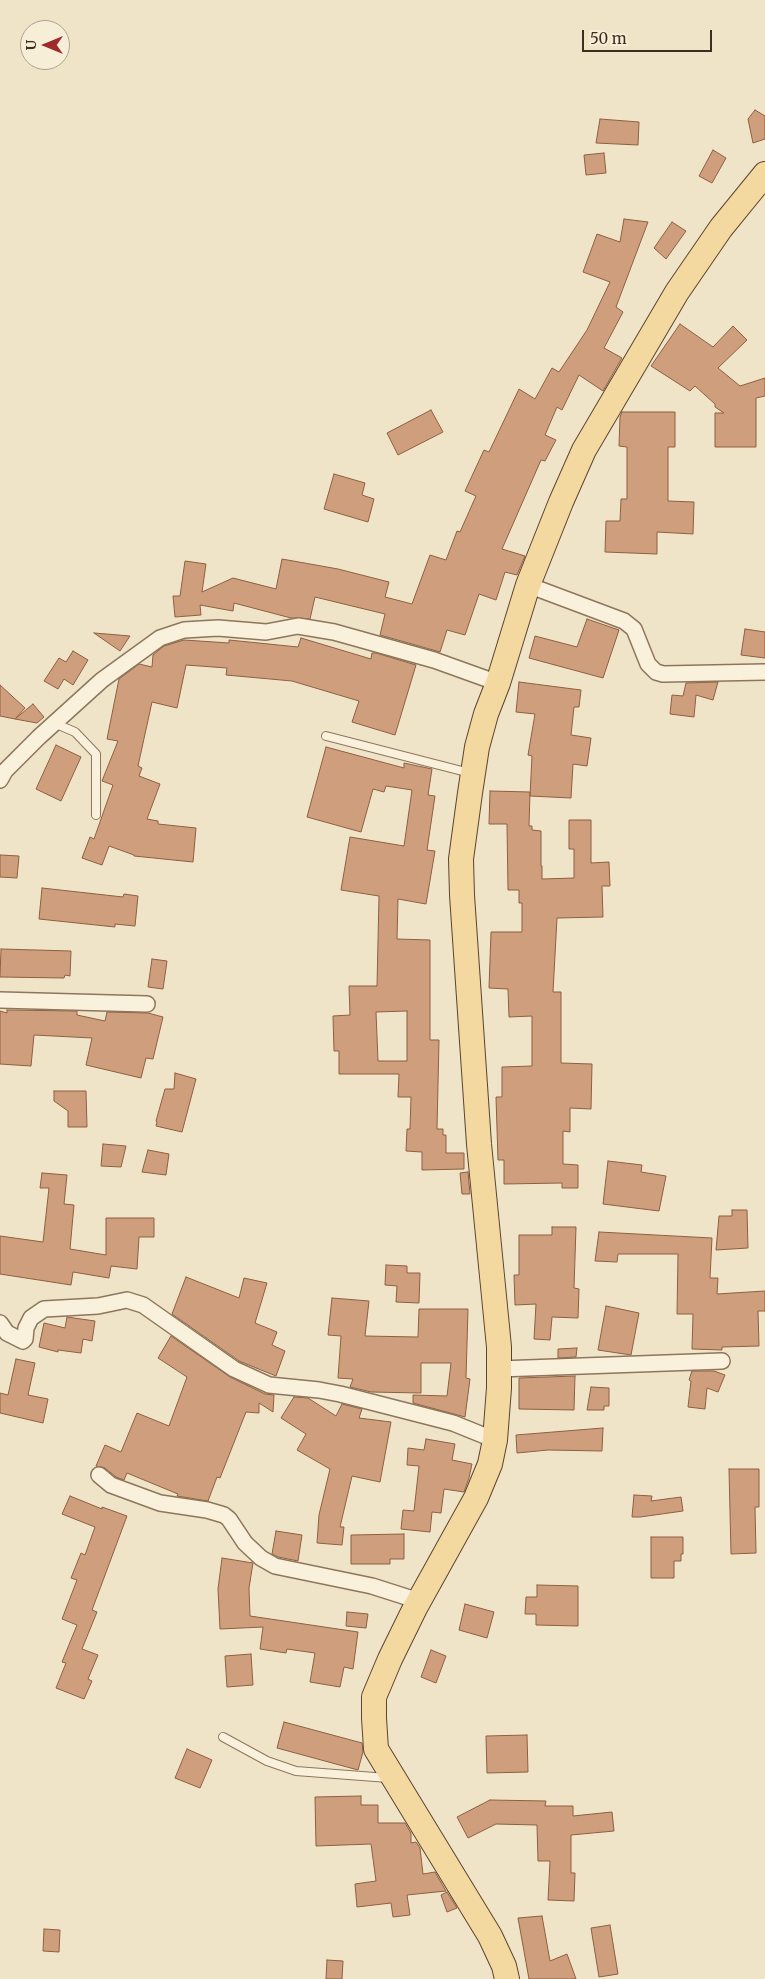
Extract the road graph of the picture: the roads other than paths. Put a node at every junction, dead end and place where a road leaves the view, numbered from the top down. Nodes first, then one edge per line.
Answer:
1 (765, 174) edge
2 (528, 585) junction
3 (765, 672) edge
4 (498, 683) junction
5 (54, 723) junction
6 (326, 736) dead end
7 (474, 774) junction
8 (0, 780) edge
9 (96, 815) dead end
10 (0, 1000) edge
11 (147, 1004) dead end
12 (0, 1323) edge
13 (722, 1361) dead end
14 (499, 1369) junction
15 (495, 1440) junction
16 (99, 1475) dead end
17 (419, 1601) junction
18 (223, 1737) dead end
19 (393, 1778) junction
20 (507, 1979) edge

1 - 2 main road
2 - 3 street
2 - 4 main road
4 - 5 street
4 - 7 main road
5 - 8 street
5 - 9 lane
6 - 7 lane
7 - 14 main road
10 - 11 street
12 - 15 street
13 - 14 street
14 - 15 main road
15 - 17 main road
16 - 17 street
17 - 19 main road
18 - 19 lane
19 - 20 main road

